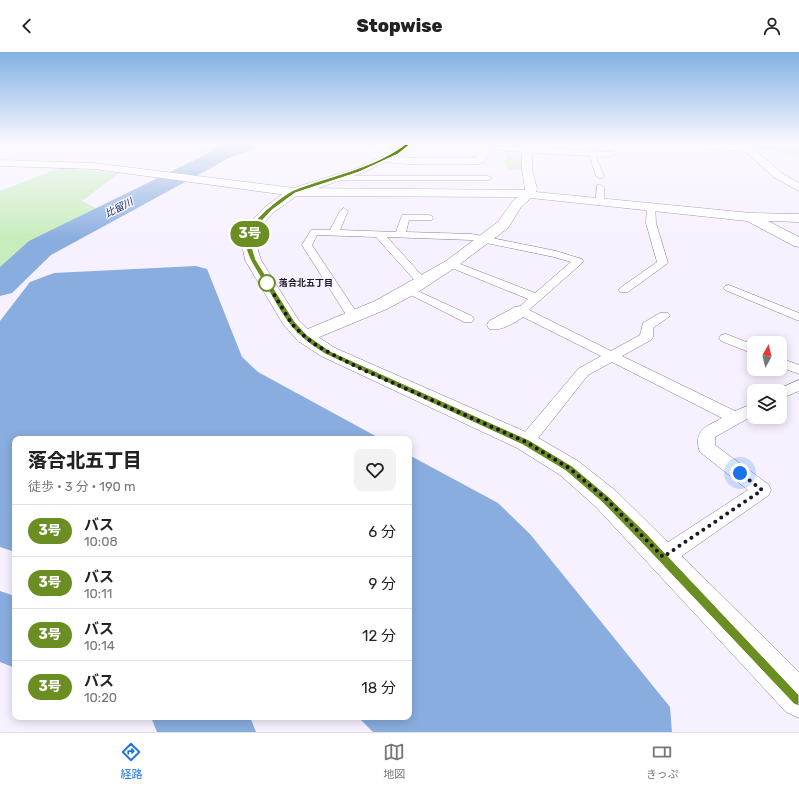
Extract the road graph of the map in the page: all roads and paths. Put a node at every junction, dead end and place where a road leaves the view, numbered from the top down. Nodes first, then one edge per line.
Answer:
1 (182, 177) edge
2 (342, 177) edge
3 (528, 177) edge
4 (780, 177) edge
5 (338, 178) junction
6 (488, 178) dead end
7 (600, 187) dead end
8 (799, 188) edge
9 (294, 192) junction
10 (529, 194) junction
11 (600, 200) junction
12 (651, 206) junction
13 (344, 211) dead end
14 (751, 217) junction
15 (429, 218) dead end
16 (799, 218) edge
17 (334, 232) junction
18 (379, 234) junction
19 (400, 235) junction
20 (484, 240) junction
21 (799, 243) edge
22 (451, 264) junction
23 (415, 286) junction
24 (729, 288) dead end
25 (624, 290) dead end
26 (537, 298) junction
27 (521, 311) junction
28 (353, 316) junction
29 (664, 316) dead end
30 (799, 317) edge
31 (468, 319) dead end
32 (496, 325) dead end
33 (305, 337) junction
34 (726, 338) dead end
35 (747, 347) edge
36 (611, 356) junction
37 (787, 365) edge
38 (799, 370) edge
39 (799, 385) edge
40 (787, 391) edge
41 (747, 412) edge
42 (735, 418) junction
43 (526, 442) junction
44 (663, 557) junction
45 (799, 699) edge

1 - 9 street
2 - 5 street
3 - 10 street
4 - 8 street
5 - 6 lane
5 - 9 street
7 - 11 lane
9 - 10 street
9 - 33 street
10 - 11 street
10 - 20 street
11 - 12 street
12 - 14 street
12 - 25 lane
13 - 17 lane
14 - 16 street
14 - 21 street
15 - 19 lane
17 - 18 lane
17 - 28 lane
18 - 19 lane
18 - 23 lane
19 - 20 lane
20 - 22 street
20 - 26 lane
22 - 23 street
22 - 26 lane
23 - 28 street
23 - 31 lane
24 - 30 lane
26 - 27 lane
27 - 32 street
27 - 36 lane
28 - 33 street
29 - 36 lane
33 - 43 street
34 - 35 lane
36 - 42 lane
36 - 43 lane
37 - 38 lane
39 - 40 lane
41 - 42 lane
42 - 44 lane
43 - 44 street
44 - 45 street

